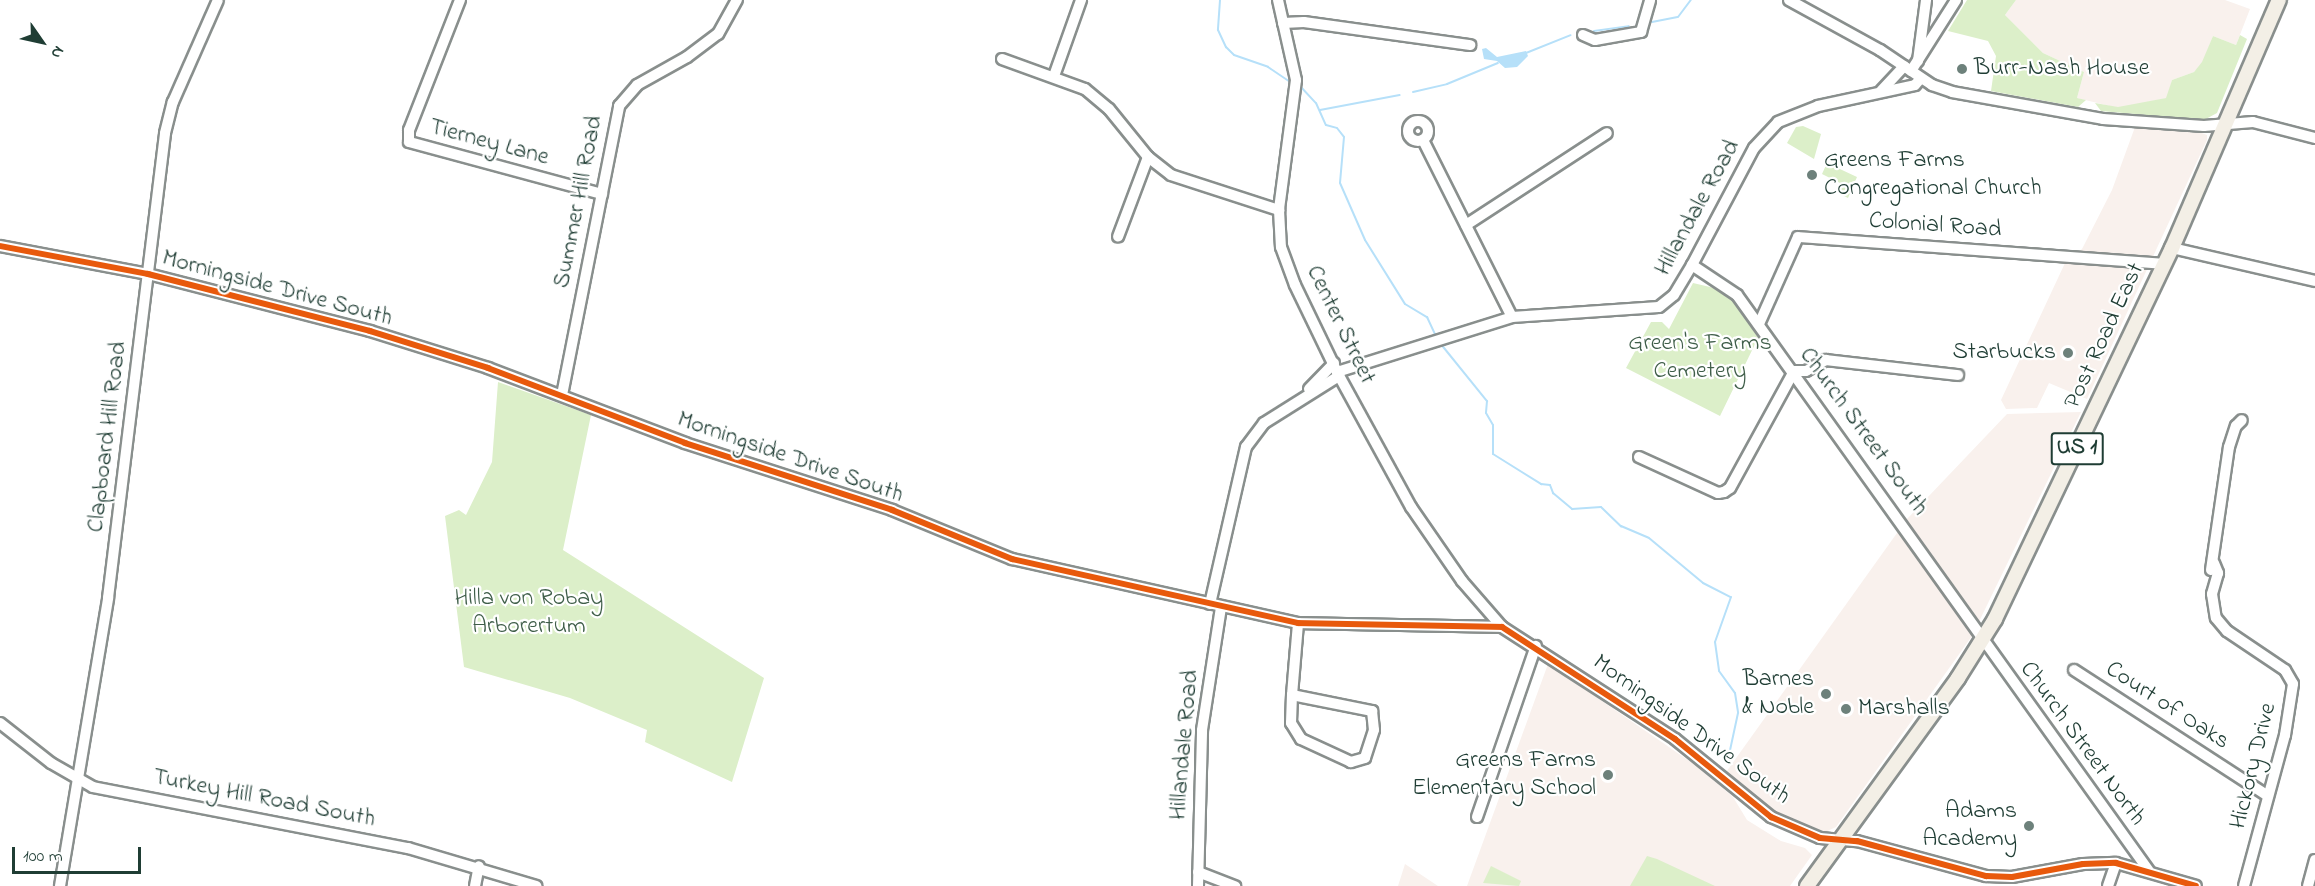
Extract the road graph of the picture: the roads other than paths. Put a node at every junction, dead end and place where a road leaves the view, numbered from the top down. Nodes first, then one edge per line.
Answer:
1 (218, 0) edge
2 (460, 0) edge
3 (738, 0) edge
4 (1081, 0) edge
5 (1278, 0) edge
6 (1650, 0) edge
7 (1789, 0) edge
8 (1926, 0) edge
9 (1956, 0) edge
10 (2279, 0) edge
11 (1283, 23) junction
12 (1583, 35) dead end
13 (1470, 45) dead end
14 (1002, 59) dead end
15 (1918, 61) junction
16 (1912, 72) junction
17 (1054, 76) junction
18 (1881, 91) junction
19 (2227, 124) junction
20 (1607, 133) dead end
21 (2315, 138) edge
22 (1423, 140) dead end
23 (1148, 157) junction
24 (602, 194) junction
25 (1279, 210) junction
26 (1466, 225) junction
27 (1118, 237) dead end
28 (0, 246) edge
29 (2172, 248) junction
30 (2164, 264) junction
31 (1692, 266) junction
32 (148, 274) junction
33 (2315, 281) edge
34 (1512, 317) junction
35 (1759, 324) junction
36 (1336, 370) junction
37 (1794, 371) junction
38 (1958, 375) dead end
39 (562, 395) junction
40 (2242, 420) dead end
41 (1639, 457) dead end
42 (1215, 605) junction
43 (1298, 623) junction
44 (1502, 627) junction
45 (1983, 640) junction
46 (1536, 646) junction
47 (2074, 670) dead end
48 (1292, 695) junction
49 (0, 723) edge
50 (79, 782) junction
51 (2268, 796) junction
52 (1477, 817) dead end
53 (1839, 840) junction
54 (2315, 860) edge
55 (2116, 863) junction
56 (479, 867) junction
57 (2149, 871) junction
58 (1198, 872) junction
59 (60, 886) edge
60 (475, 886) edge
61 (536, 886) edge
62 (1198, 886) edge
63 (1235, 886) edge
64 (1807, 886) edge
65 (2108, 886) edge
66 (2196, 886) edge
67 (2244, 886) edge
68 (2308, 886) edge

1 - 32 street, Clapboard Hill Road
2 - 24 street, Tierney Lane
3 - 24 street, Summer Hill Road
4 - 17 street
5 - 11 street, Center Street
6 - 12 street
7 - 16 street
8 - 15 street
9 - 15 street
10 - 19 main road, Post Road East / US 1
11 - 13 street
11 - 25 street, Center Street
14 - 17 street
15 - 16 street
16 - 18 street
16 - 18 street, Hillandale Road
16 - 19 street
17 - 23 street
18 - 31 street, Hillandale Road
19 - 21 street
19 - 29 main road, Post Road East / US 1
20 - 26 street
22 - 26 street
23 - 25 street
23 - 27 street
24 - 39 street, Summer Hill Road
25 - 36 street, Center Street
26 - 34 street
28 - 32 street, Morningside Drive South
29 - 30 main road, Post Road East / US 1
29 - 33 street
30 - 35 street, Colonial Road
30 - 45 main road, Post Road East / US 1
31 - 34 street, Hillandale Road
31 - 35 street, Church Street South
32 - 39 street, Morningside Drive South
32 - 50 street, Clapboard Hill Road
34 - 36 street, Hillandale Road
35 - 37 street, Church Street South
36 - 42 street, Hillandale Road
36 - 44 street, Center Street
37 - 38 street
37 - 41 street
37 - 45 street, Church Street South
39 - 42 street, Morningside Drive South
40 - 51 street, Hickory Drive
42 - 43 street, Morningside Drive South
42 - 58 street, Hillandale Road
43 - 44 street, Morningside Drive South
43 - 48 street
44 - 46 street, Morningside Drive South
45 - 53 main road, Post Road East / US 1
45 - 57 street, Church Street North
46 - 52 street
46 - 53 street, Morningside Drive South
47 - 51 street, Court of Oaks
48 - 48 street
49 - 50 street, Turkey Hill Road South
50 - 56 street, Turkey Hill Road South
50 - 59 street, Clapboard Hill Road
51 - 67 street, Hickory Drive
53 - 55 street, Morningside Drive South
53 - 64 main road, Post Road East / US 1
54 - 68 street
55 - 57 street, Morningside Drive South
55 - 65 street
56 - 60 street
56 - 61 street, Turkey Hill Road South
57 - 66 street, Morningside Drive South
58 - 62 street, Hillandale Road
58 - 63 street

